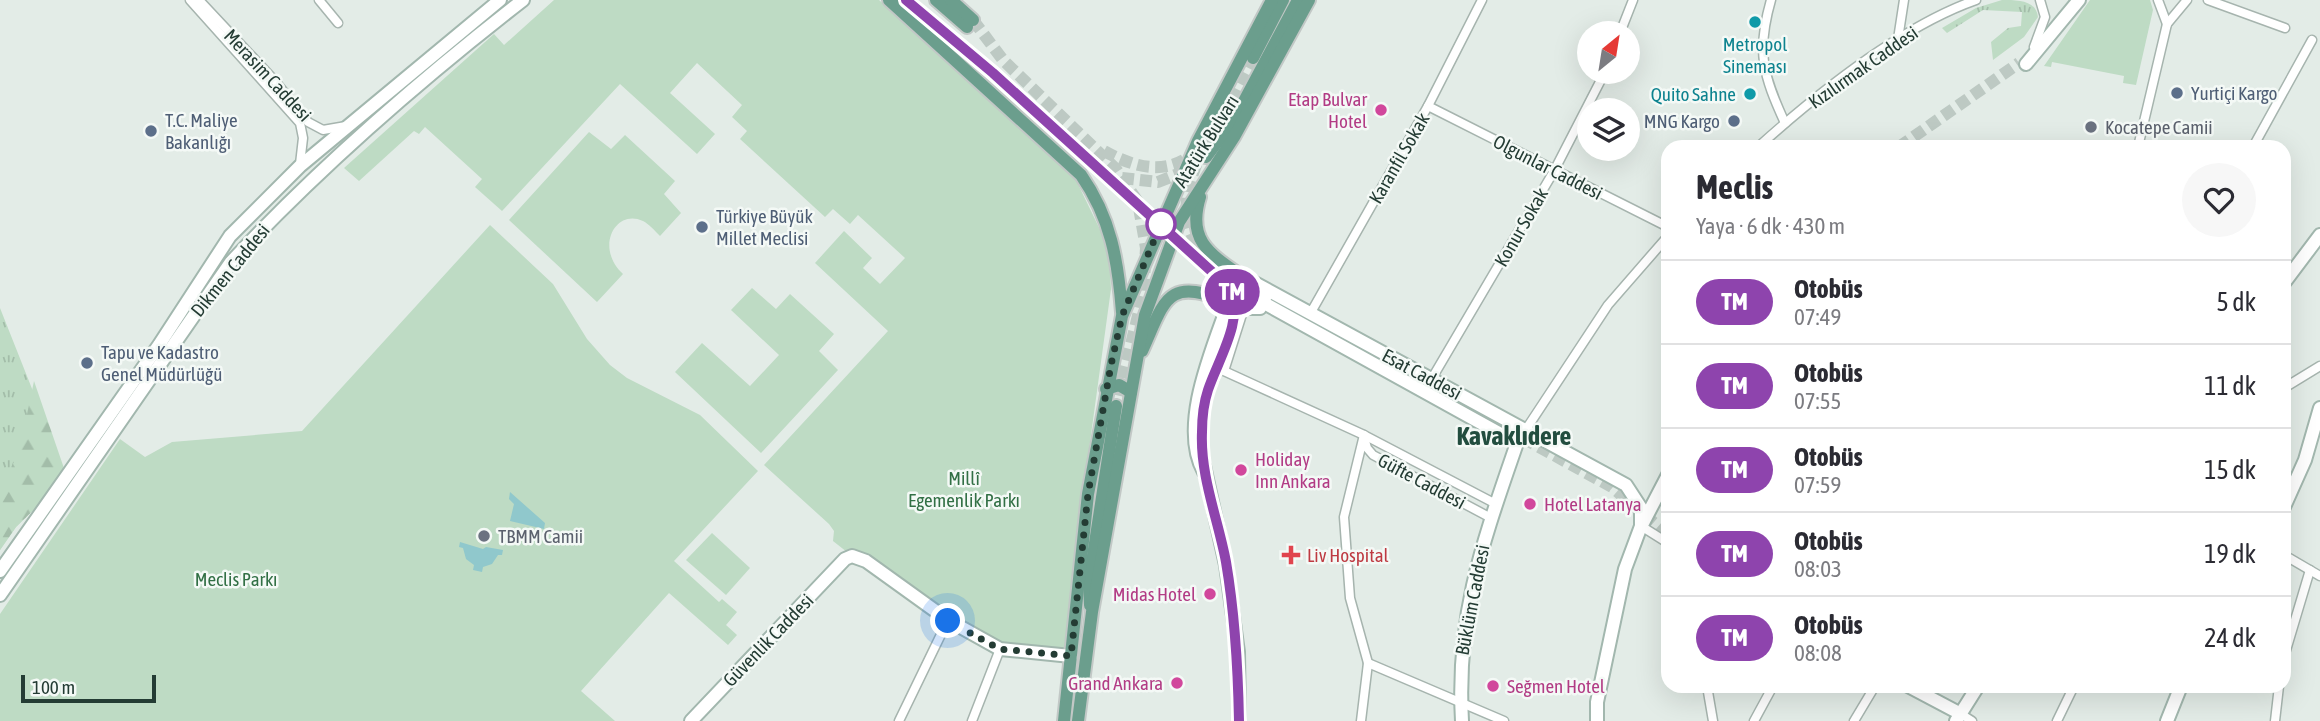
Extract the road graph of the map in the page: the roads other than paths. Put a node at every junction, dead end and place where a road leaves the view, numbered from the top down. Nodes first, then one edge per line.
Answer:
1 (190, 0) edge
2 (199, 0) edge
3 (318, 0) edge
4 (500, 0) edge
5 (523, 0) edge
6 (889, 0) edge
7 (906, 0) edge
8 (917, 0) edge
9 (936, 0) edge
10 (951, 0) edge
11 (1272, 0) edge
12 (1283, 0) edge
13 (1298, 0) edge
14 (1309, 0) edge
15 (1482, 0) edge
16 (1633, 0) edge
17 (1771, 0) edge
18 (1904, 0) edge
19 (1976, 0) edge
20 (2039, 0) edge
21 (2072, 0) edge
22 (2079, 0) edge
23 (2158, 0) edge
24 (2187, 0) edge
25 (2208, 0) edge
26 (1625, 21) edge
27 (338, 23) dead end
28 (2167, 24) junction
29 (2285, 28) dead end
30 (963, 32) junction
31 (1898, 39) junction
32 (2312, 40) dead end
33 (2034, 47) junction
34 (1253, 58) tunnel mouth
35 (1599, 84) edge
36 (1428, 106) junction
37 (1785, 123) junction
38 (346, 126) junction
39 (1766, 140) edge
40 (2140, 140) edge
41 (2257, 140) edge
42 (1206, 157) tunnel mouth
43 (300, 166) junction
44 (1554, 171) junction
45 (1205, 180) junction
46 (1661, 224) edge
47 (2320, 235) edge
48 (230, 236) junction
49 (1661, 244) edge
50 (218, 250) junction
51 (243, 250) junction
52 (231, 262) junction
53 (2291, 274) edge
54 (1240, 275) junction
55 (1259, 285) junction
56 (1229, 302) junction
57 (1264, 303) junction
58 (1244, 309) junction
59 (1310, 314) junction
60 (1122, 316) junction
61 (1233, 320) tunnel mouth
62 (2320, 366) edge
63 (1135, 367) junction
64 (1431, 380) junction
65 (2291, 384) edge
66 (1106, 389) junction
67 (1131, 392) junction
68 (1116, 406) tunnel mouth
69 (2320, 408) edge
70 (1524, 430) junction
71 (1364, 435) junction
72 (1517, 443) junction
73 (1428, 469) junction
74 (1204, 472) junction
75 (1423, 482) junction
76 (1661, 488) edge
77 (2291, 491) edge
78 (1496, 504) junction
79 (1491, 517) junction
80 (1641, 526) junction
81 (1661, 539) edge
82 (2291, 559) edge
83 (2310, 570) junction
84 (0, 571) edge
85 (2320, 576) edge
86 (0, 594) edge
87 (1092, 612) junction
88 (948, 621) junction
89 (2291, 626) edge
90 (1000, 649) junction
91 (1071, 656) junction
92 (1368, 663) junction
93 (1706, 693) edge
94 (1769, 693) edge
95 (1871, 693) edge
96 (1920, 693) edge
97 (1975, 693) edge
98 (2071, 693) edge
99 (2177, 693) edge
100 (2278, 693) edge
101 (1460, 701) junction
102 (1063, 719) edge
103 (1963, 719) edge
104 (691, 721) edge
105 (899, 721) edge
106 (972, 721) edge
107 (1080, 721) edge
108 (1239, 721) edge
109 (1361, 721) edge
110 (1462, 721) edge
111 (1504, 721) edge
112 (1597, 721) edge
113 (1713, 721) edge
114 (1754, 721) edge
115 (1854, 721) edge
116 (2057, 721) edge
117 (2167, 721) edge
118 (2275, 721) edge

1 - 43 street, Merasim Caddesi
2 - 38 street, Merasim Caddesi
3 - 27 street
4 - 38 main road, Dikmen Caddesi
5 - 51 main road, Dikmen Caddesi
6 - 60 main road
7 - 30 main road
8 - 30 main road
9 - 30 main road
10 - 30 main road
11 - 60 main road, Atatürk Bulvarı
12 - 34 main road
13 - 42 main road
14 - 45 main road, Atatürk Bulvarı
15 - 36 street, Karanfil Sokak
16 - 26 street
17 - 37 street
18 - 31 street
19 - 31 street, Kızılırmak Caddesi
20 - 33 street
21 - 33 main road
22 - 33 main road
23 - 28 street
24 - 28 street
25 - 29 street
28 - 40 street
31 - 37 street, Kızılırmak Caddesi
32 - 41 street
35 - 44 street, Konur Sokak
36 - 44 street, Olgunlar Caddesi
36 - 59 street, Karanfil Sokak
37 - 39 street, Kızılırmak Caddesi
38 - 43 main road, Dikmen Caddesi
43 - 48 main road, Dikmen Caddesi
44 - 46 street, Olgunlar Caddesi
44 - 64 street, Konur Sokak
45 - 54 main road
45 - 63 main road, Atatürk Bulvarı
47 - 53 main road
48 - 50 main road, Dikmen Caddesi
48 - 51 main road
49 - 70 street
50 - 52 main road
50 - 84 main road, Dikmen Caddesi
51 - 52 main road, Dikmen Caddesi
52 - 86 main road, Dikmen Caddesi
54 - 55 main road, Esat Caddesi
54 - 56 main road
55 - 57 main road
55 - 59 main road, Esat Caddesi
56 - 58 main road
56 - 63 main road
56 - 74 main road
57 - 58 main road
57 - 72 main road, Esat Caddesi
58 - 71 street, Güfte Caddesi
59 - 64 main road, Esat Caddesi
60 - 66 main road, Atatürk Bulvarı
61 - 74 main road
62 - 65 street
63 - 67 main road, Atatürk Bulvarı
64 - 70 main road, Esat Caddesi
66 - 67 main road
66 - 91 main road, Atatürk Bulvarı
67 - 87 main road, Atatürk Bulvarı
68 - 87 main road
69 - 77 main road
70 - 72 street
70 - 80 main road, Esat Caddesi
71 - 73 street, Güfte Caddesi
71 - 75 street, Güfte Caddesi
71 - 92 street
72 - 78 main road, Büklüm Caddesi
73 - 75 street
73 - 78 street, Güfte Caddesi
74 - 108 main road
75 - 79 street, Güfte Caddesi
76 - 80 main road
78 - 79 main road, Büklüm Caddesi
79 - 101 main road, Büklüm Caddesi
80 - 81 street
80 - 112 main road
82 - 83 street
83 - 85 street
83 - 89 street
87 - 107 main road, Atatürk Bulvarı
88 - 90 main road
88 - 104 main road, Güvenlik Caddesi
88 - 105 street
90 - 91 main road
90 - 106 street
91 - 102 main road, Atatürk Bulvarı
92 - 101 street
92 - 109 street
93 - 113 street
94 - 114 street
95 - 115 street
96 - 103 main road
97 - 103 main road
98 - 116 street
99 - 117 main road
100 - 118 street
101 - 110 main road, Büklüm Caddesi
101 - 111 street

